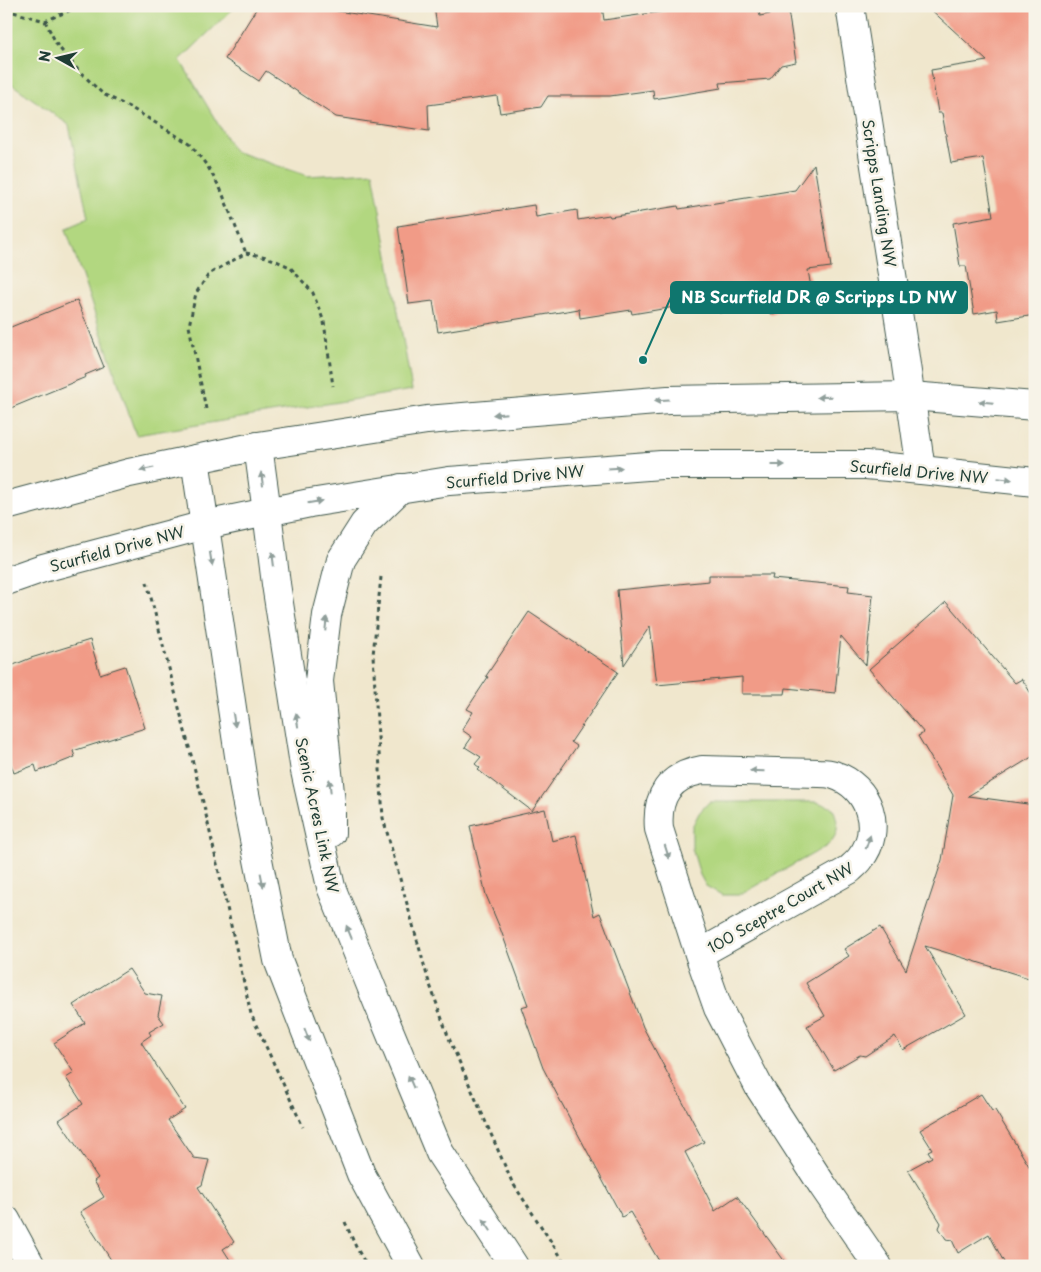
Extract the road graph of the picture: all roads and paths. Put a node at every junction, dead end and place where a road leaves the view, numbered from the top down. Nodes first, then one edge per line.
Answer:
1 (80, 6) edge
2 (850, 6) edge
3 (6, 10) edge
4 (45, 21) junction
5 (246, 253) junction
6 (333, 386) dead end
7 (911, 396) junction
8 (1035, 406) edge
9 (206, 409) dead end
10 (258, 446) junction
11 (195, 459) junction
12 (921, 470) junction
13 (1035, 482) edge
14 (401, 488) junction
15 (6, 506) edge
16 (267, 512) junction
17 (206, 525) junction
18 (381, 577) dead end
19 (6, 580) edge
20 (331, 887) junction
21 (699, 954) junction
22 (6, 1220) edge
23 (30, 1266) edge
24 (411, 1266) edge
25 (514, 1266) edge
26 (567, 1266) edge
27 (878, 1266) edge

1 - 4 path
2 - 7 street, Scripps Landing NW
3 - 4 path
4 - 5 path
5 - 6 path
5 - 9 path
8 -> 7 street
7 -> 10 street
7 - 12 street, Scripps Landing NW
10 - 11 street
16 -> 10 street, Scenic Acres Link NW
11 -> 15 street
11 - 17 street
12 -> 13 street, Scurfield Drive NW
14 -> 12 street, Scurfield Drive NW
16 -> 14 street, Scurfield Drive NW
20 -> 14 street
16 - 17 street, Scurfield Drive NW
20 -> 16 street, Scenic Acres Link NW
17 - 19 street, Scurfield Drive NW
17 -> 24 street
18 - 26 path
25 -> 20 street, Scenic Acres Link NW
21 -> 21 street, 100 Sceptre Court NW
21 - 27 street, 100 Sceptre Court NW
22 - 23 street

